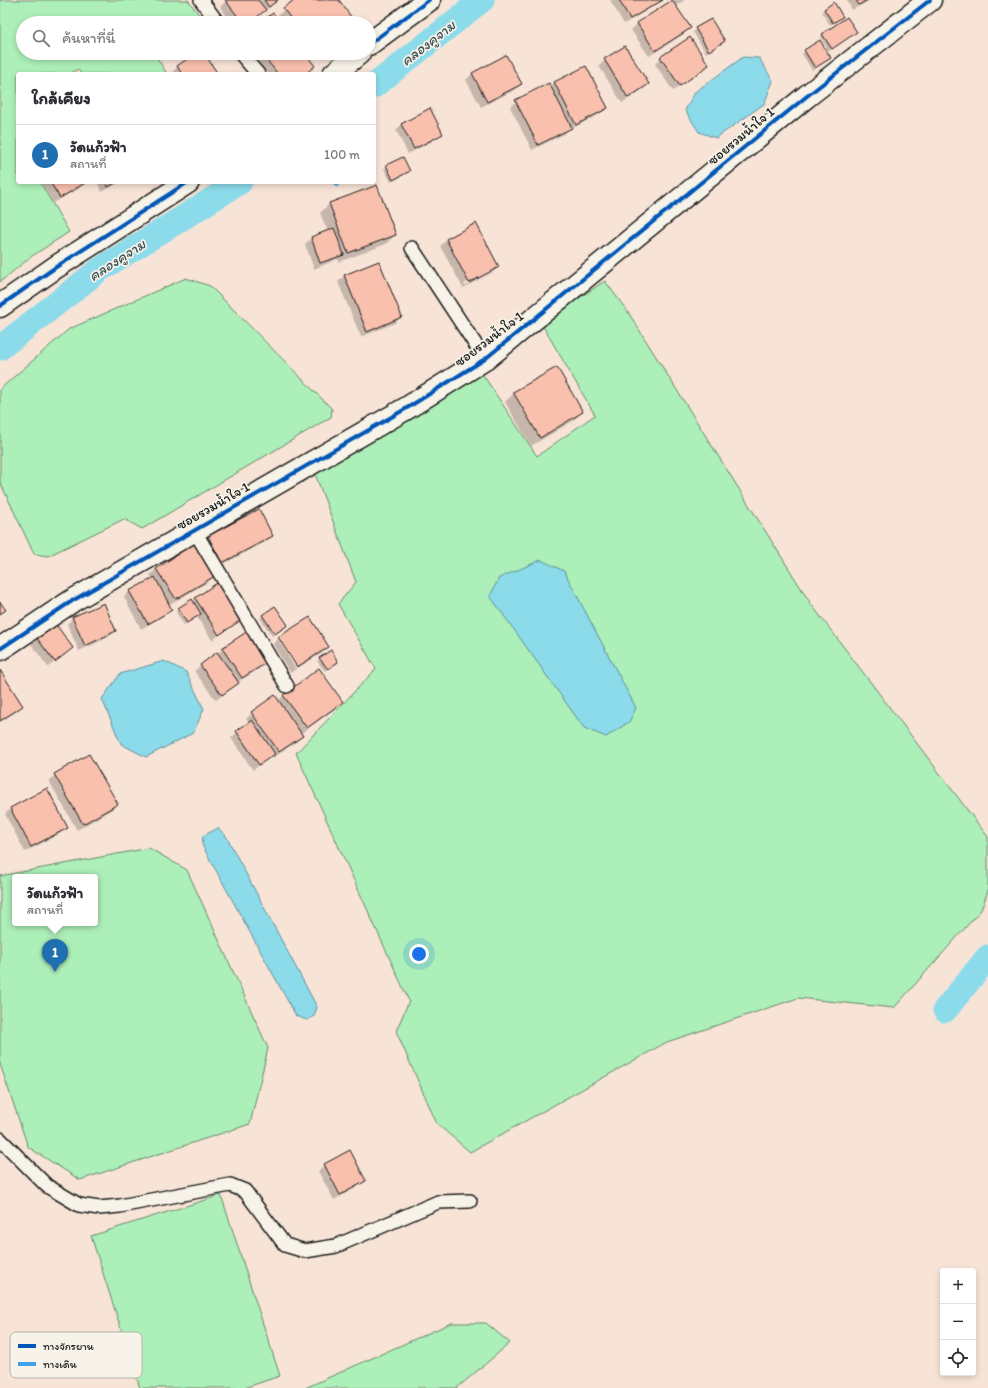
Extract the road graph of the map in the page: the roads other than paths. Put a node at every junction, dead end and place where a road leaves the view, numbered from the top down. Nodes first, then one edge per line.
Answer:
1 (200, 0) edge
2 (429, 0) edge
3 (930, 0) edge
4 (213, 16) edge
5 (376, 39) edge
6 (246, 60) edge
7 (351, 60) edge
8 (256, 72) edge
9 (336, 72) edge
10 (185, 184) edge
11 (412, 248) dead end
12 (0, 306) edge
13 (485, 359) junction
14 (194, 530) junction
15 (0, 649) edge
16 (287, 686) dead end
17 (0, 1139) edge
18 (470, 1201) dead end

1 - 4 lane
2 - 5 street
3 - 13 street, ซอยรวมน้ำใจ 1
6 - 8 lane
7 - 9 street
10 - 12 street
11 - 13 lane
13 - 14 street, ซอยรวมน้ำใจ 1
14 - 15 street, ซอยรวมน้ำใจ 1
14 - 16 lane
17 - 18 lane

